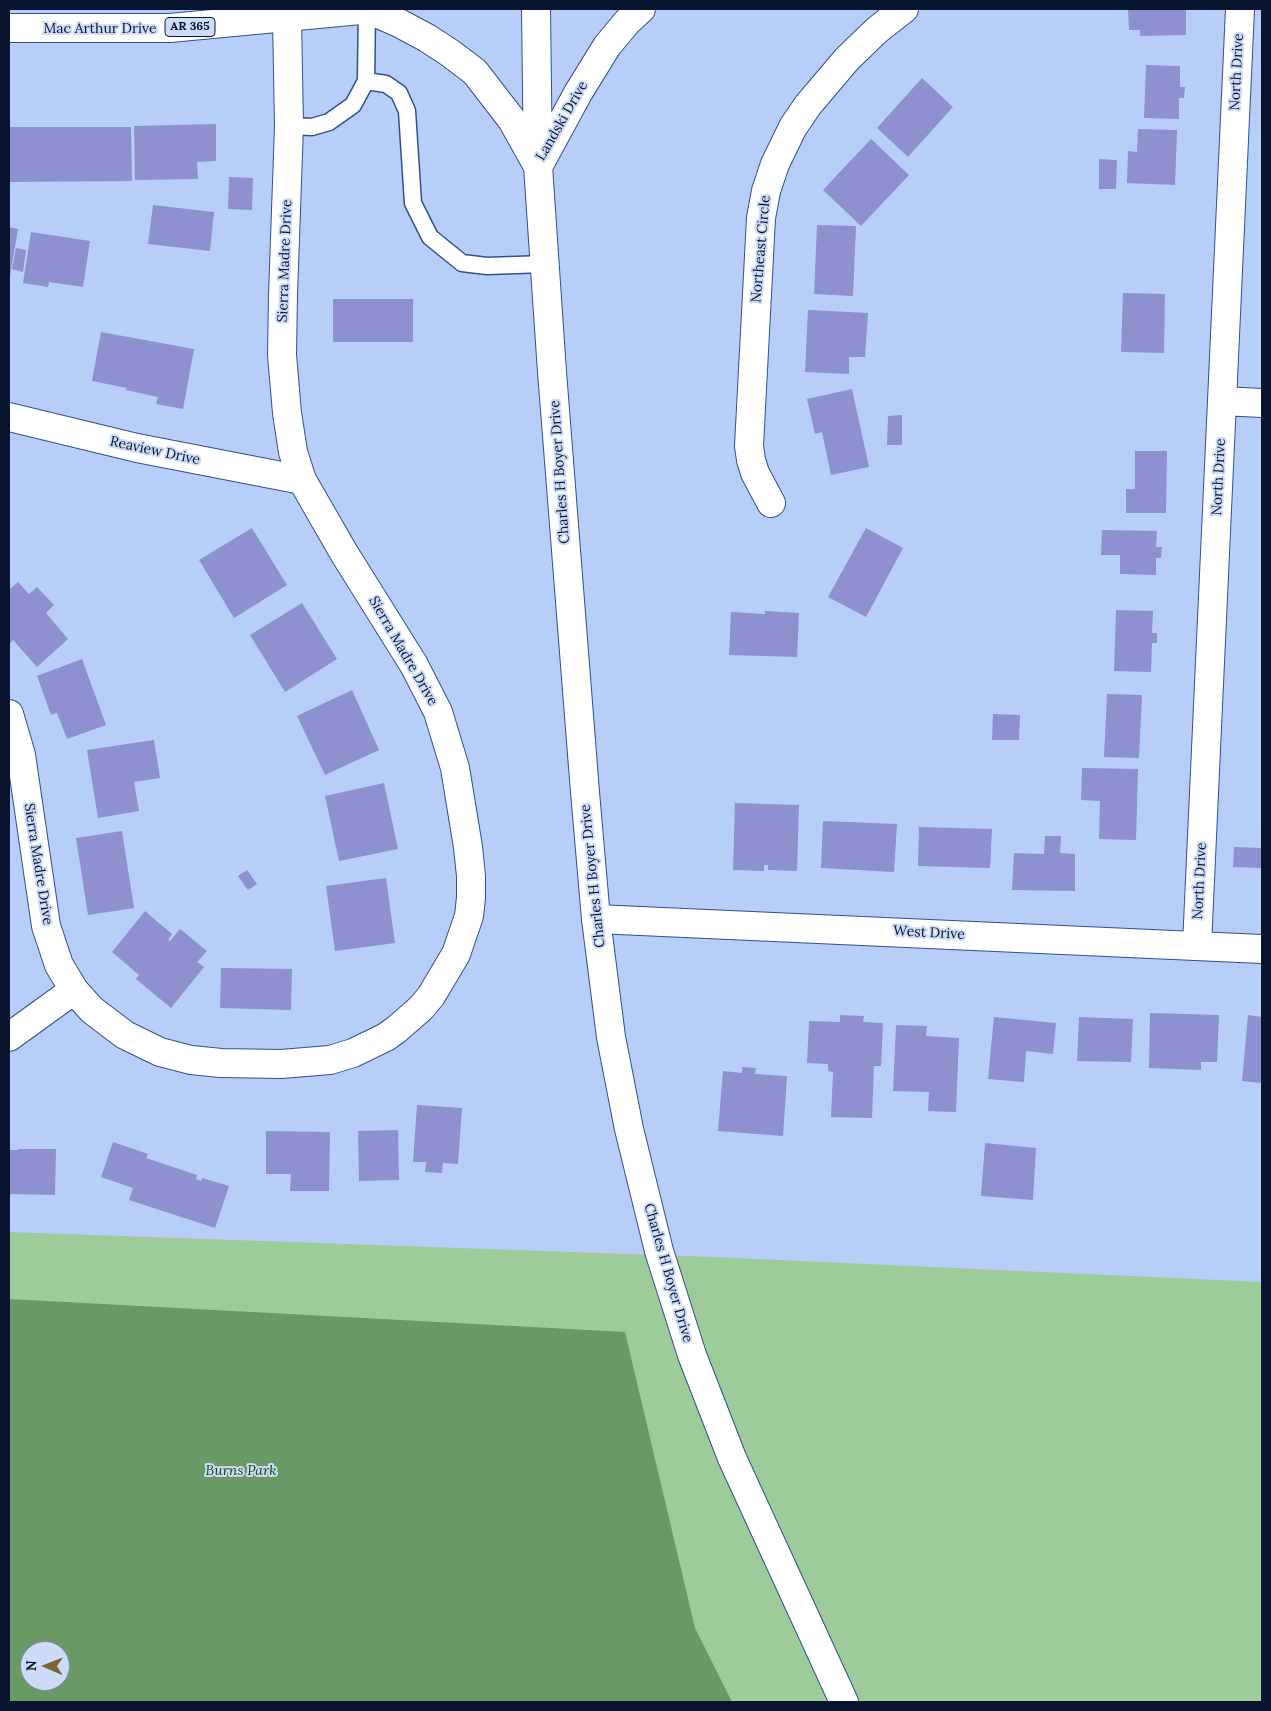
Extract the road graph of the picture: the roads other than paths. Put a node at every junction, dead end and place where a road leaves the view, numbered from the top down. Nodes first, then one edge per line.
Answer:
1 (366, 9) edge
2 (371, 9) edge
3 (536, 9) edge
4 (641, 9) edge
5 (903, 9) edge
6 (1240, 9) edge
7 (287, 18) junction
8 (9, 28) edge
9 (366, 81) junction
10 (289, 126) junction
11 (538, 166) junction
12 (545, 264) junction
13 (1222, 401) junction
14 (1262, 403) edge
15 (9, 417) edge
16 (302, 480) junction
17 (771, 503) dead end
18 (9, 714) edge
19 (596, 918) junction
20 (1197, 945) junction
21 (1262, 949) edge
22 (74, 990) junction
23 (9, 1037) edge
24 (844, 1702) edge

1 - 2 street, Mac Arthur Drive / AR 365
1 - 7 street, Mac Arthur Drive / AR 365
1 - 9 lane
1 - 11 street, Landski Drive
3 - 11 street, Charles H Boyer Drive
4 - 11 street, Landski Drive
5 - 17 street, Northeast Circle
6 - 13 street, North Drive
7 - 8 street, Mac Arthur Drive / AR 365
7 - 10 street, Sierra Madre Drive
9 - 10 lane
9 - 12 lane
10 - 16 street, Sierra Madre Drive
11 - 12 street, Charles H Boyer Drive
12 - 19 street, Charles H Boyer Drive
13 - 14 street
13 - 20 street, North Drive
15 - 16 street, Reaview Drive
16 - 22 street, Sierra Madre Drive
18 - 22 street, Sierra Madre Drive
19 - 20 street, West Drive
19 - 24 street, Charles H Boyer Drive
20 - 21 street, West Drive
22 - 23 street

